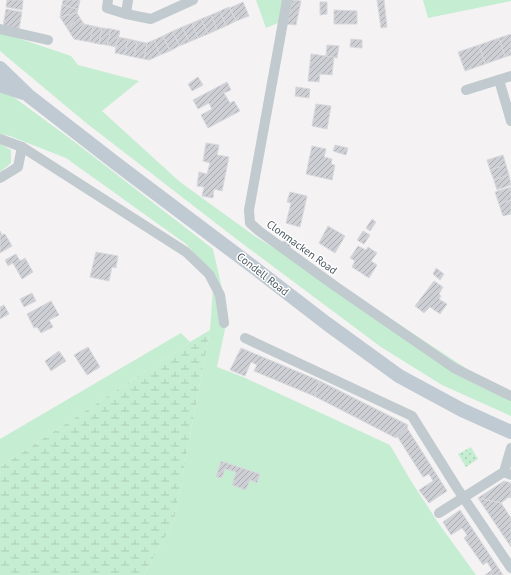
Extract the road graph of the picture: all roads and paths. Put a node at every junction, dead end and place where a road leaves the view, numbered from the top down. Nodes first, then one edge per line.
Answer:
1 (108, 0) edge
2 (128, 0) edge
3 (193, 0) edge
4 (287, 0) edge
5 (126, 14) junction
6 (0, 29) edge
7 (48, 40) dead end
8 (0, 68) edge
9 (511, 76) edge
10 (499, 80) junction
11 (0, 85) edge
12 (466, 90) dead end
13 (29, 96) junction
14 (511, 121) edge
15 (0, 140) edge
16 (22, 147) junction
17 (0, 178) edge
18 (224, 323) dead end
19 (245, 338) dead end
20 (511, 396) edge
21 (511, 432) edge
22 (511, 448) edge
23 (508, 473) edge
24 (463, 497) junction
25 (439, 513) dead end
26 (511, 568) edge

1 - 5 street
2 - 5 street
3 - 5 street
4 - 20 street, Clonmacken Road
6 - 7 street
8 - 13 main road
9 - 10 street
10 - 12 street
10 - 14 street
11 - 13 main road
13 - 21 main road, Condell Road
15 - 16 street
16 - 17 street
16 - 18 street
19 - 24 street
22 - 23 street
23 - 24 street
24 - 25 street
24 - 26 street

